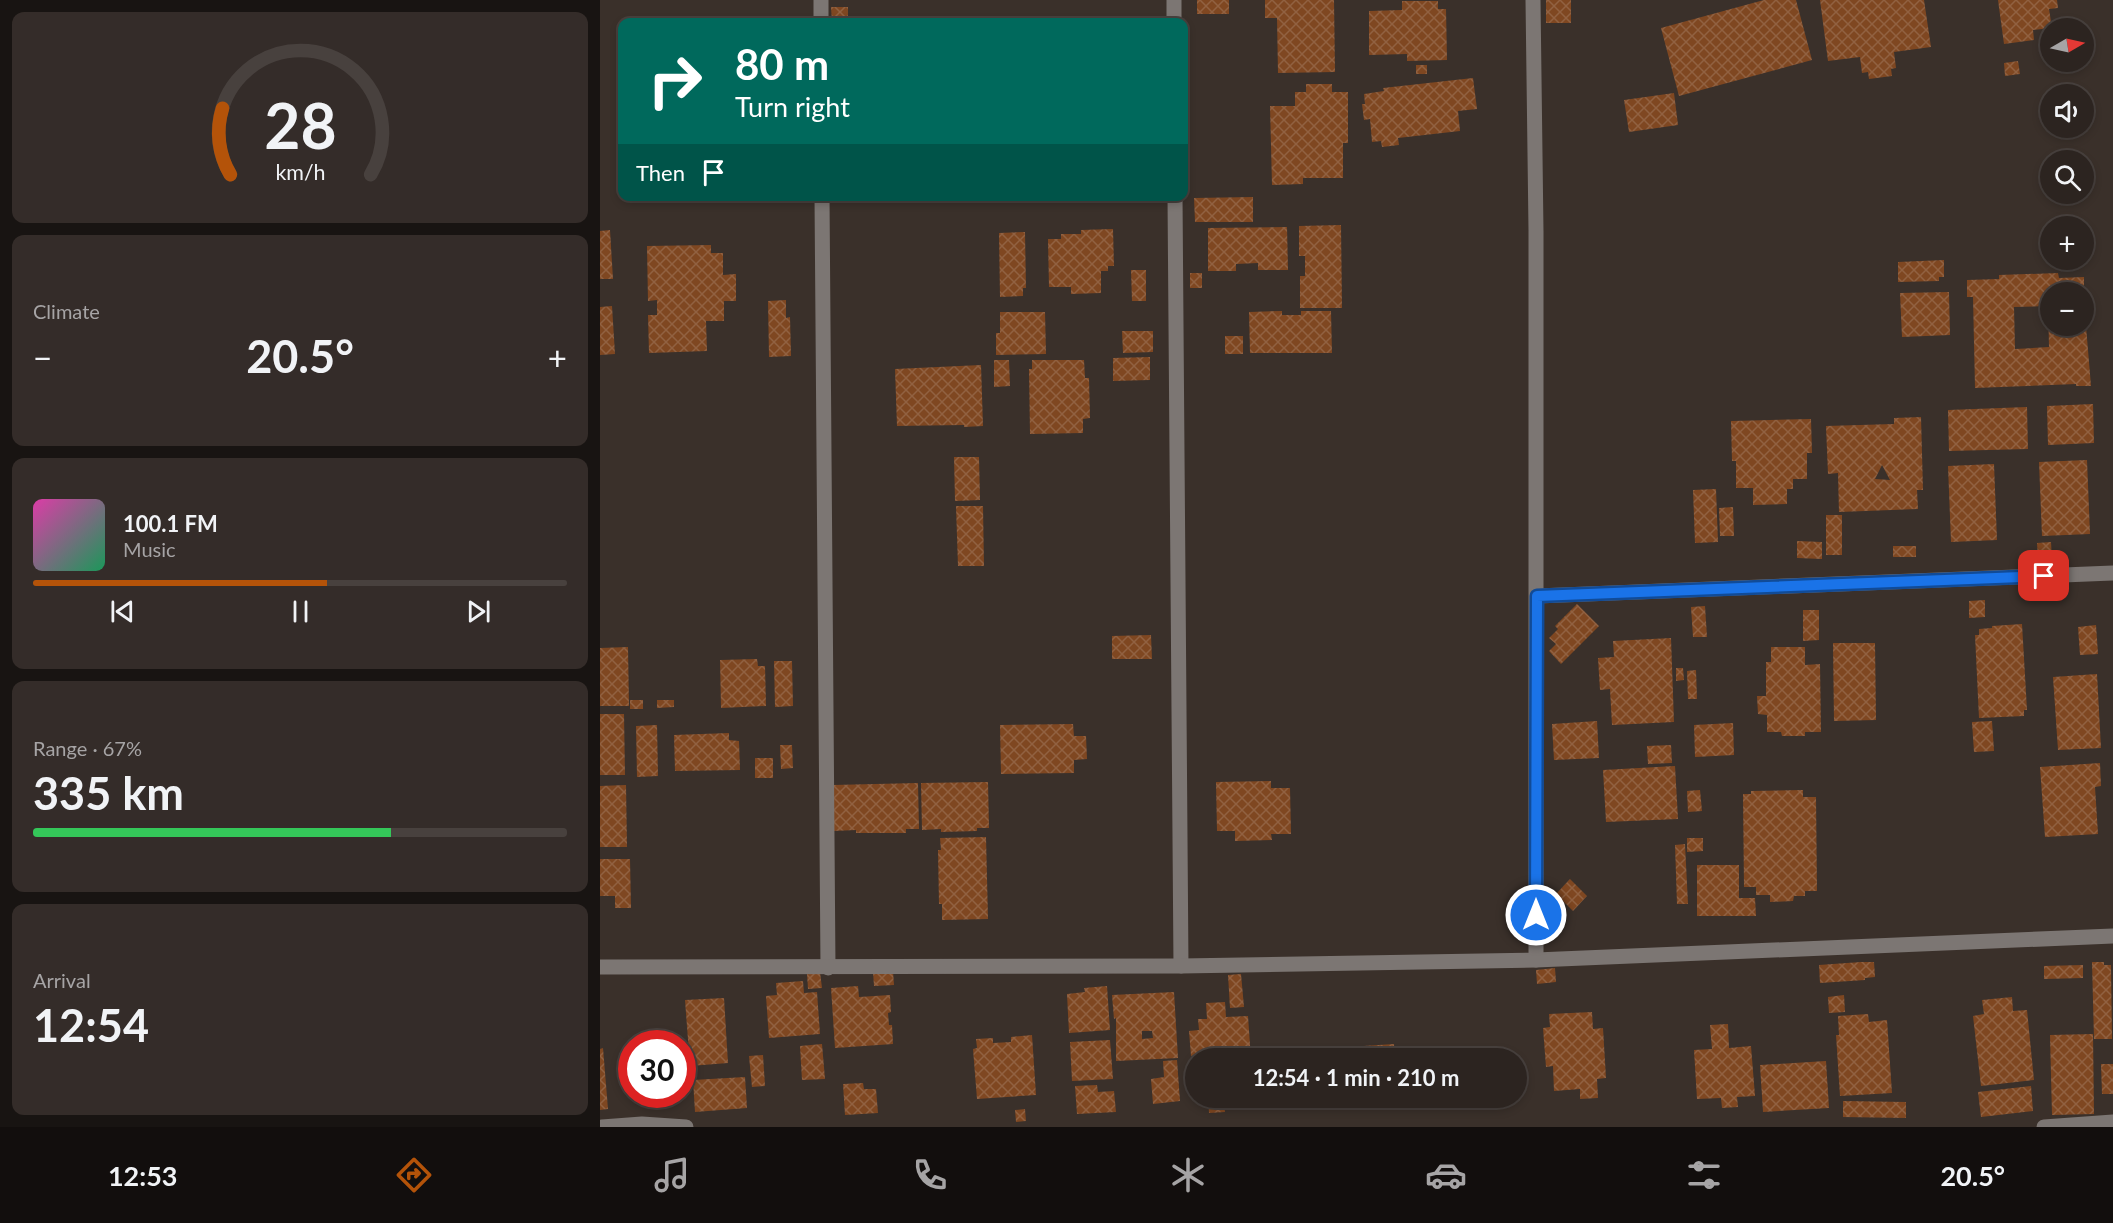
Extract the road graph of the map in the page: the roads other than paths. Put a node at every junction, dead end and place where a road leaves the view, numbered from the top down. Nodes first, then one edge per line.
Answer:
1 (821, 0) edge
2 (1174, 0) edge
3 (1533, 0) edge
4 (821, 18) edge
5 (1174, 18) edge
6 (822, 201) edge
7 (1175, 201) edge
8 (2113, 573) edge
9 (1537, 596) junction
10 (2113, 936) edge
11 (1536, 960) junction
12 (1181, 966) junction
13 (600, 967) edge
14 (828, 968) junction
15 (2113, 1122) edge
16 (602, 1127) edge
17 (686, 1127) edge
18 (2044, 1127) edge

1 - 4 street
2 - 5 street
3 - 9 street
6 - 14 street
7 - 12 street
8 - 9 street
9 - 11 street
10 - 11 street
11 - 12 street
12 - 14 street
13 - 14 street
15 - 18 street
16 - 17 street

